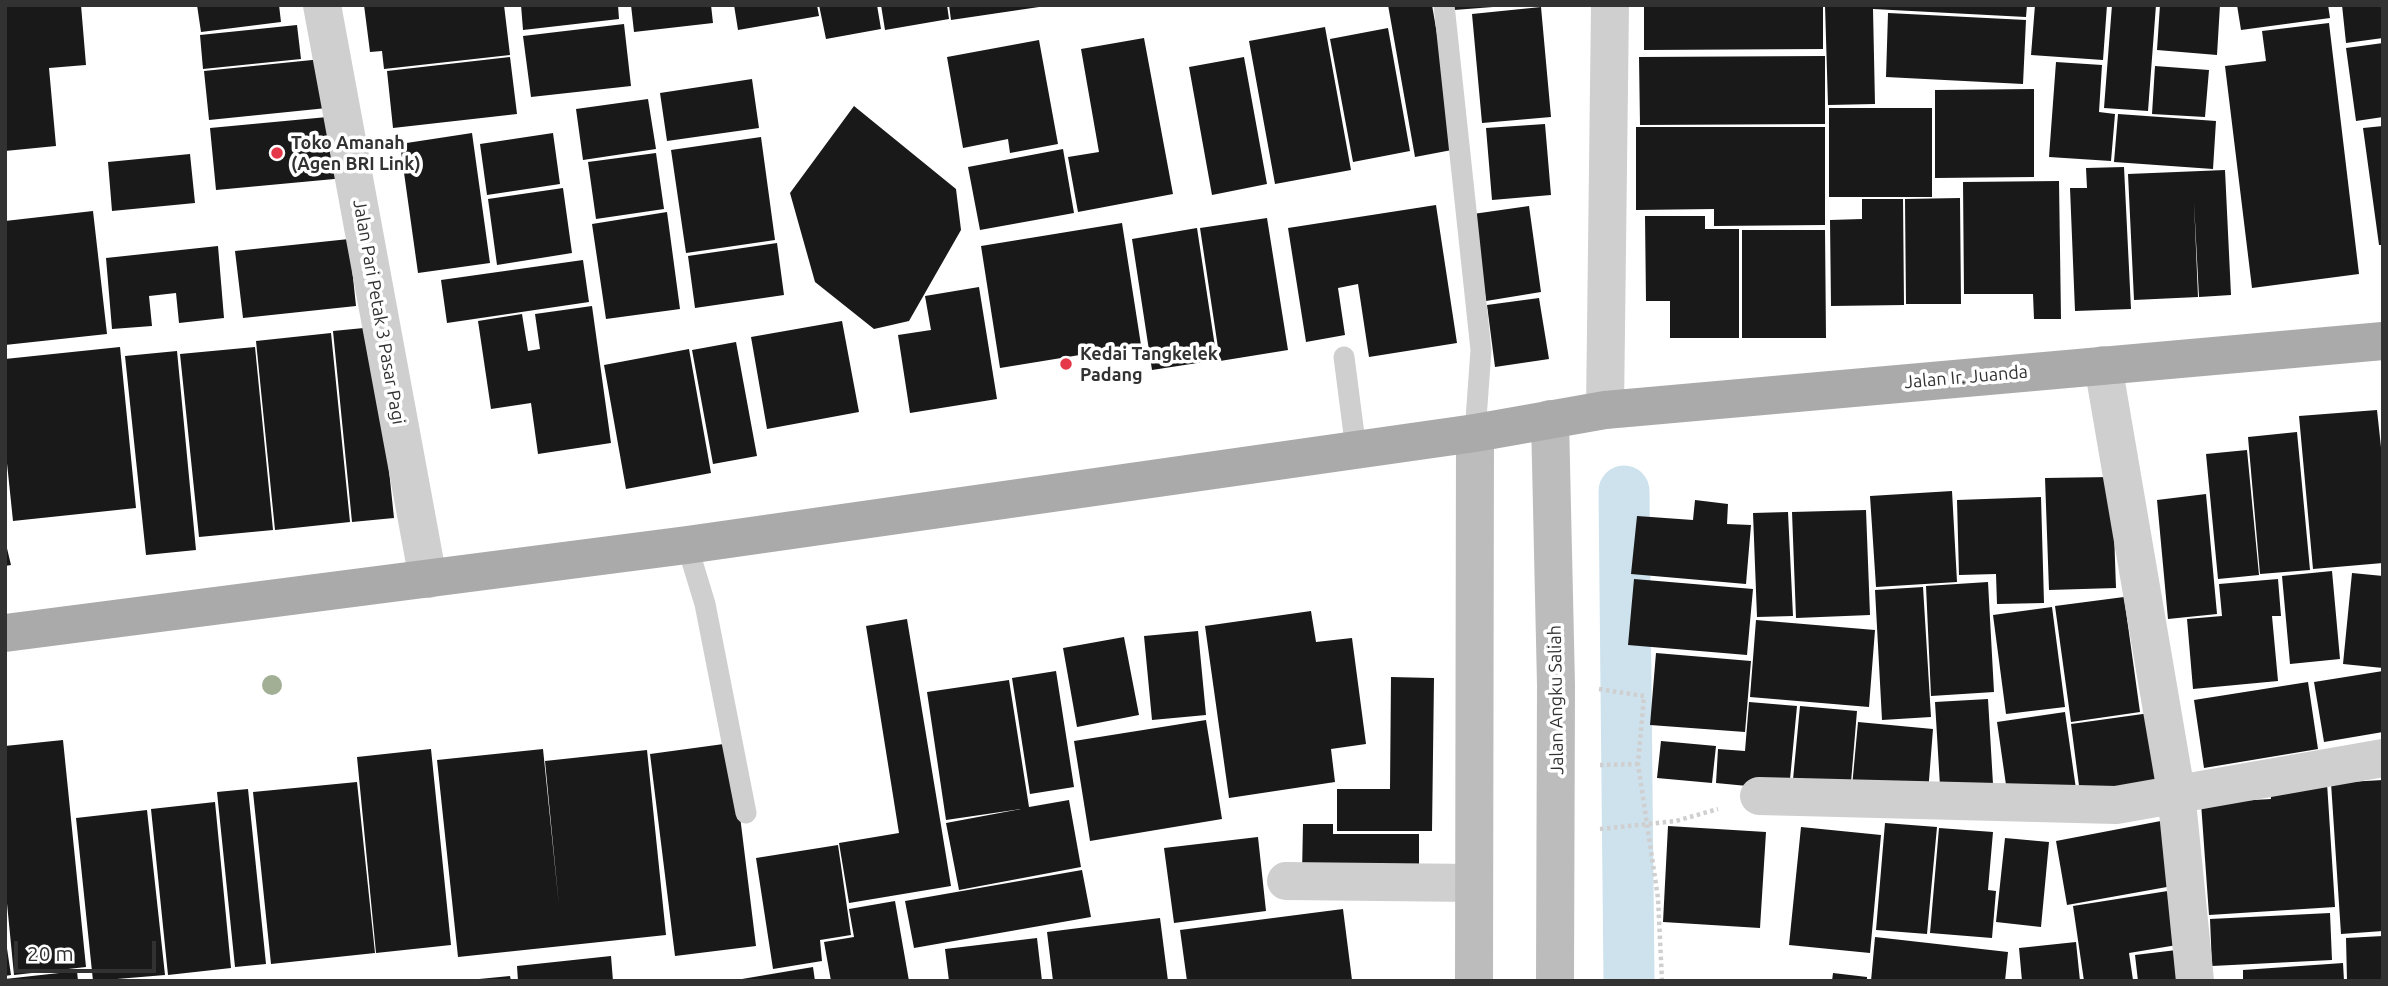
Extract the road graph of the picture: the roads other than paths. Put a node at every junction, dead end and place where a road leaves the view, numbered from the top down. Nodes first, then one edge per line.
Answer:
1 (322, 5) edge
2 (1444, 5) edge
3 (1610, 5) edge
4 (2383, 341) edge
5 (1345, 357) dead end
6 (2103, 365) junction
7 (1605, 410) junction
8 (1550, 419) junction
9 (1475, 433) junction
10 (1356, 450) junction
11 (687, 545) junction
12 (428, 579) junction
13 (5, 633) edge
14 (2383, 758) edge
15 (2176, 792) junction
16 (1759, 796) road end
17 (746, 813) dead end
18 (1286, 881) dead end
19 (1474, 883) junction
20 (1474, 981) edge
21 (1555, 981) edge
22 (2195, 981) edge

1 - 12 street, Jalan Pari Petak 3 Pasar Pagi
2 - 9 lane
3 - 7 street
4 - 6 main road, Jalan Ir. Juanda
5 - 10 lane
6 - 7 main road, Jalan Ir. Juanda
6 - 15 street
7 - 8 main road, Jalan Ir. Juanda
8 - 9 main road, Jalan Ir. Juanda
8 - 21 main road, Jalan Angku Saliah
9 - 10 main road, Jalan Ir. Juanda
9 - 19 main road
10 - 11 main road, Jalan Ir. Juanda
11 - 12 main road, Jalan Ir. Juanda
11 - 17 lane
12 - 13 main road, Jalan Ir. Juanda
14 - 15 street
15 - 16 street
15 - 22 street
18 - 19 street
19 - 20 main road

